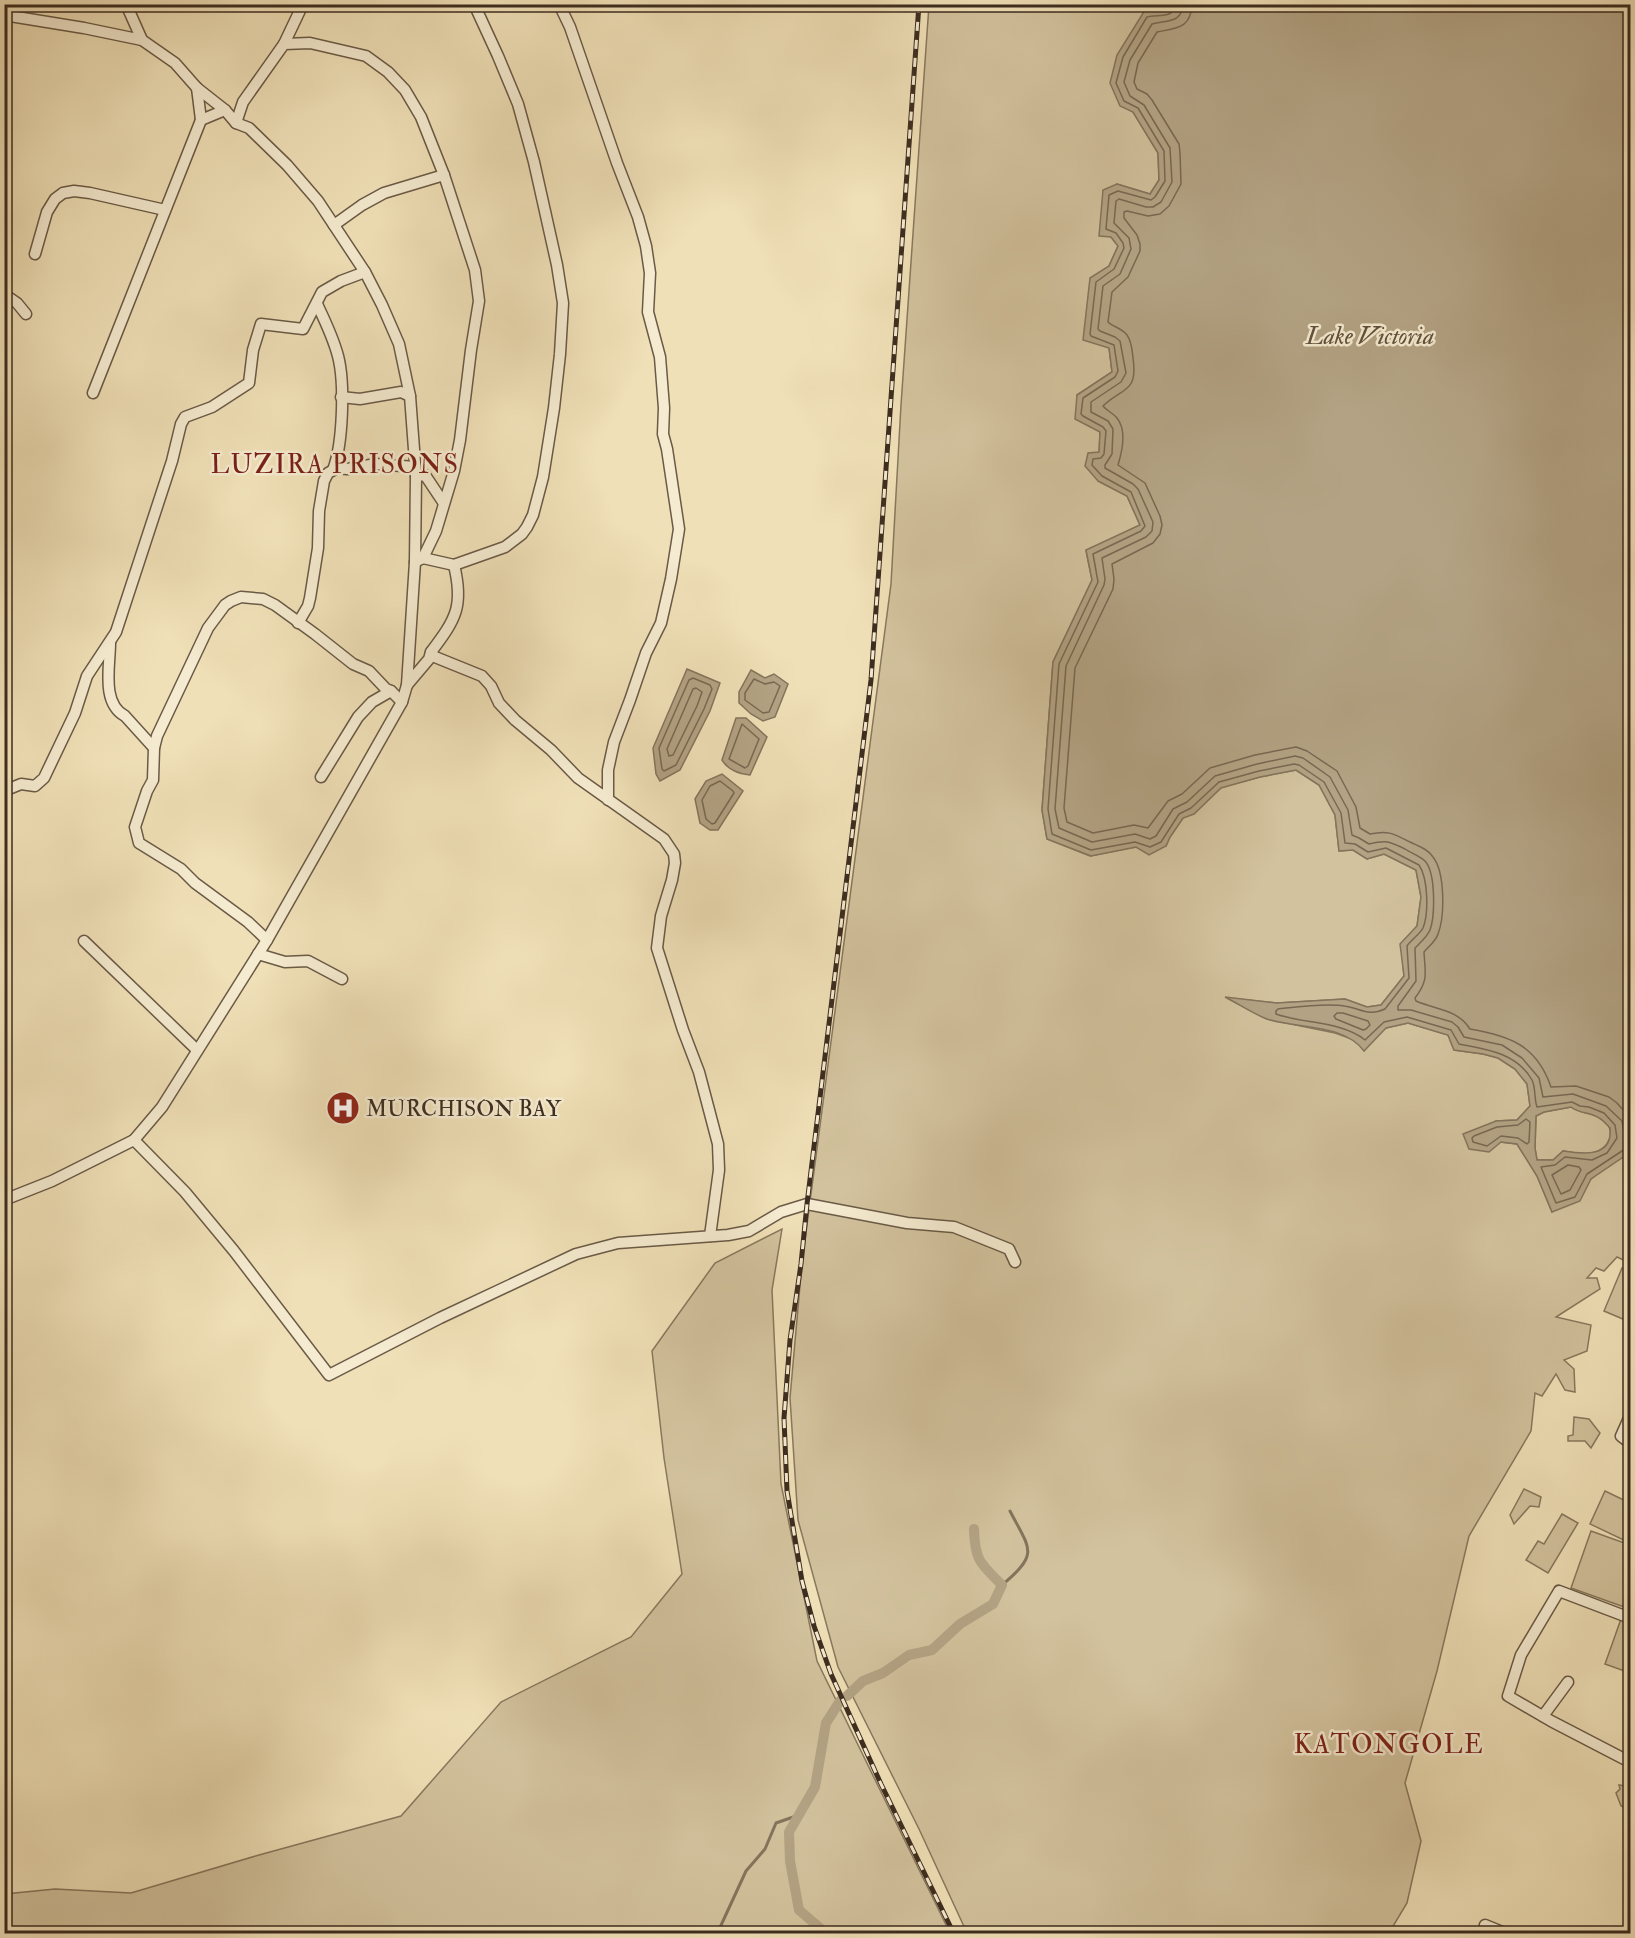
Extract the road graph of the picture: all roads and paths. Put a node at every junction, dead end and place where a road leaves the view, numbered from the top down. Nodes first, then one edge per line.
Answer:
1 (126, 4) edge
2 (303, 4) edge
3 (474, 4) edge
4 (559, 4) edge
5 (4, 15) edge
6 (142, 40) junction
7 (284, 44) junction
8 (197, 88) junction
9 (225, 110) junction
10 (201, 120) junction
11 (236, 123) junction
12 (444, 175) junction
13 (165, 210) junction
14 (334, 225) junction
15 (35, 254) dead end
16 (365, 272) junction
17 (4, 294) edge
18 (317, 304) junction
19 (26, 314) dead end
20 (93, 393) dead end
21 (410, 396) junction
22 (341, 397) junction
23 (339, 448) junction
24 (347, 469) junction
25 (333, 470) junction
26 (416, 472) junction
27 (443, 502) junction
28 (419, 560) junction
29 (454, 565) junction
30 (298, 623) junction
31 (111, 640) junction
32 (431, 652) junction
33 (407, 685) junction
34 (391, 691) junction
35 (402, 702) junction
36 (154, 748) junction
37 (321, 777) dead end
38 (4, 791) edge
39 (608, 800) junction
40 (84, 940) dead end
41 (267, 940) junction
42 (258, 954) junction
43 (342, 978) dead end
44 (197, 1050) junction
45 (134, 1140) junction
46 (4, 1200) edge
47 (710, 1236) junction
48 (1015, 1262) dead end
49 (1630, 1416) edge
50 (1630, 1443) edge
51 (1630, 1618) edge
52 (1568, 1682) dead end
53 (1543, 1716) junction
54 (1630, 1762) edge
55 (1485, 1925) dead end
56 (1507, 1934) edge

1 - 6 street
2 - 7 street
3 - 29 street
4 - 39 street
5 - 6 street
6 - 8 street
7 - 11 street
7 - 12 street
8 - 9 street
8 - 10 street
9 - 10 street
9 - 11 street
10 - 13 street
11 - 14 street
12 - 14 street
12 - 27 street
13 - 15 street
13 - 20 street
14 - 16 street
16 - 18 street
16 - 21 street
17 - 19 street
18 - 22 street
18 - 31 street
21 - 22 street
21 - 26 street
22 - 23 street
23 - 24 street
23 - 25 street
24 - 25 street
24 - 26 street
25 - 30 street
26 - 27 street
26 - 28 street
27 - 28 street
28 - 29 street
28 - 33 street
29 - 32 street
30 - 34 street
30 - 36 street
31 - 36 street
31 - 38 street
32 - 33 street
32 - 39 street
33 - 35 street
34 - 35 street
34 - 37 street
35 - 41 street
36 - 41 street
39 - 47 street
40 - 44 street
41 - 42 street
42 - 43 street
42 - 44 street
44 - 45 street
45 - 46 street
45 - 47 street
47 - 48 street
49 - 50 street
51 - 53 street
52 - 53 street
53 - 54 street
55 - 56 street

